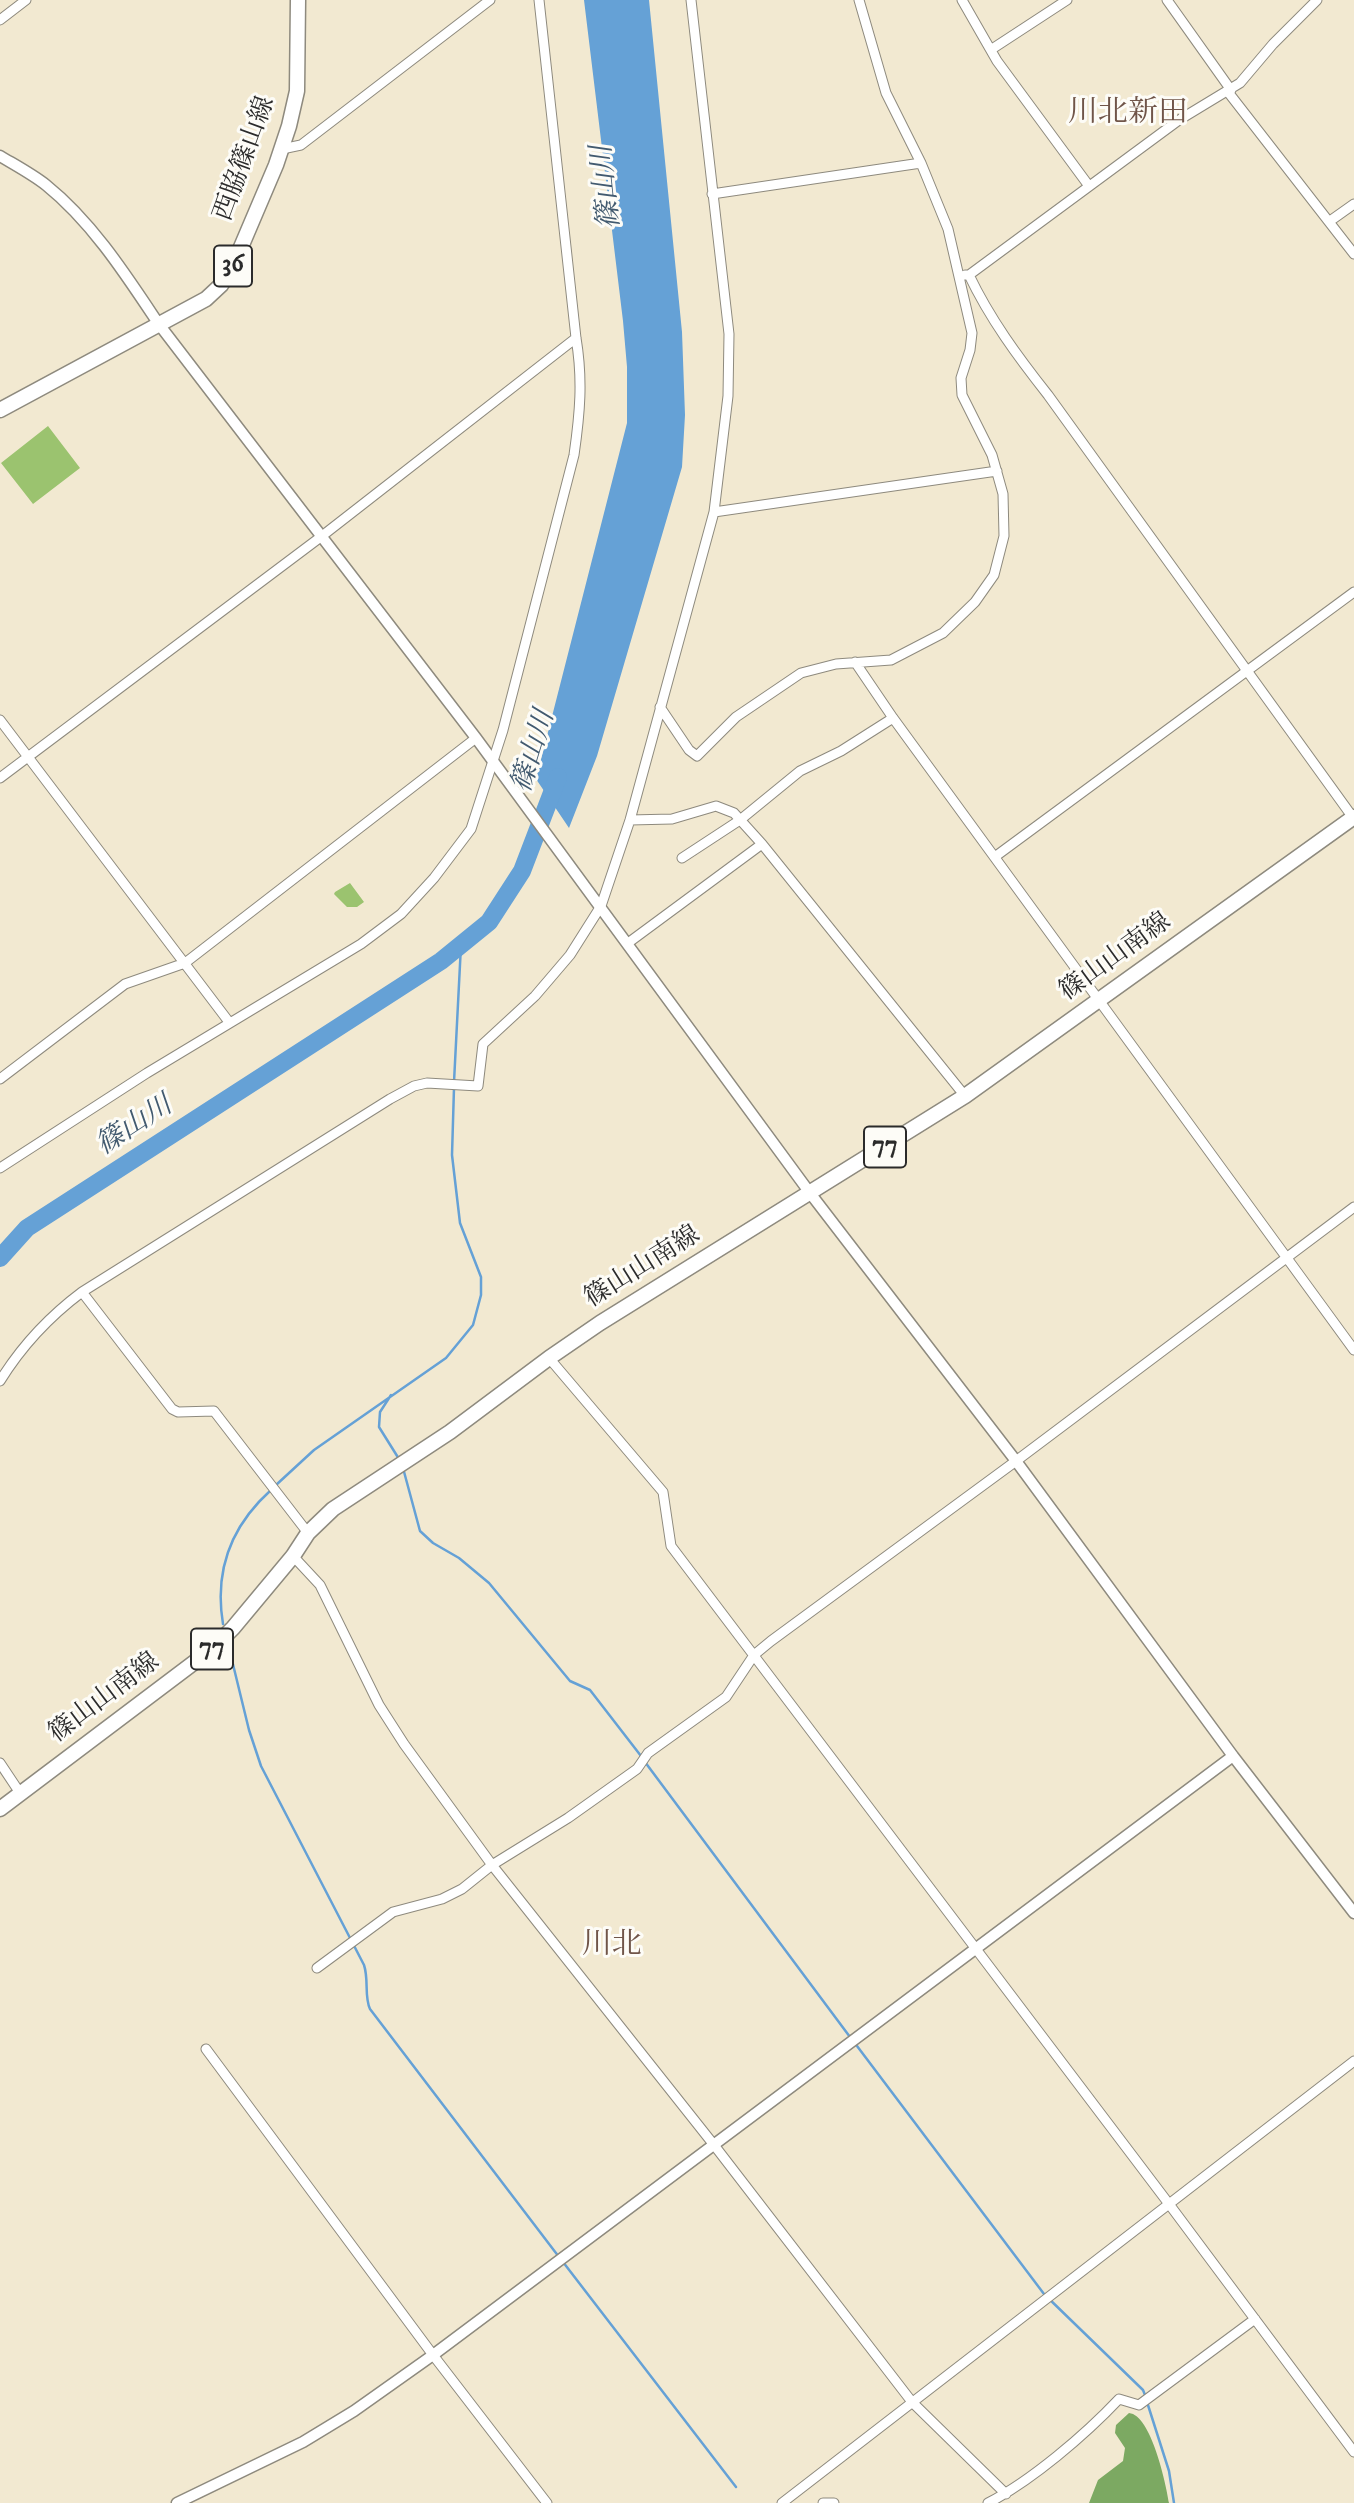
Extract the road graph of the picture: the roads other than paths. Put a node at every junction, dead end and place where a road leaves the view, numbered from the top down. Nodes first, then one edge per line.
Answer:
1 (26, 0) edge
2 (298, 0) edge
3 (490, 0) edge
4 (539, 0) edge
5 (691, 0) edge
6 (859, 0) edge
7 (962, 0) edge
8 (1067, 0) edge
9 (1167, 0) edge
10 (1317, 0) edge
11 (0, 20) edge
12 (992, 49) junction
13 (1229, 91) junction
14 (282, 149) junction
15 (0, 156) edge
16 (921, 163) junction
17 (1089, 186) junction
18 (712, 194) junction
19 (1354, 204) edge
20 (1330, 221) junction
21 (1354, 254) edge
22 (965, 275) junction
23 (158, 323) junction
24 (576, 338) junction
25 (0, 410) edge
26 (997, 471) junction
27 (714, 512) junction
28 (322, 536) junction
29 (1354, 592) edge
30 (855, 662) junction
31 (1247, 671) junction
32 (660, 707) junction
33 (893, 718) junction
34 (0, 719) edge
35 (477, 738) junction
36 (28, 757) junction
37 (495, 764) junction
38 (0, 778) edge
39 (1354, 817) edge
40 (630, 820) junction
41 (740, 820) junction
42 (762, 844) junction
43 (996, 856) junction
44 (682, 858) dead end
45 (598, 902) junction
46 (628, 943) junction
47 (185, 963) junction
48 (1099, 1000) junction
49 (229, 1023) junction
50 (0, 1079) edge
51 (965, 1096) junction
52 (0, 1168) edge
53 (810, 1193) junction
54 (1354, 1207) edge
55 (1287, 1257) junction
56 (82, 1292) junction
57 (1354, 1350) edge
58 (549, 1358) junction
59 (0, 1381) edge
60 (1016, 1461) junction
61 (308, 1533) junction
62 (293, 1556) junction
63 (754, 1655) junction
64 (1233, 1756) junction
65 (0, 1763) edge
66 (20, 1793) junction
67 (0, 1810) edge
68 (492, 1866) junction
69 (1354, 1913) edge
70 (976, 1949) junction
71 (317, 1968) dead end
72 (206, 2049) dead end
73 (1354, 2061) edge
74 (713, 2145) junction
75 (1169, 2204) junction
76 (1255, 2319) junction
77 (433, 2355) junction
78 (912, 2402) junction
79 (1354, 2452) edge
80 (1006, 2494) junction
81 (785, 2502) edge
82 (177, 2503) edge
83 (547, 2503) edge
84 (823, 2503) edge
85 (834, 2503) edge
86 (988, 2503) edge

1 - 11 street
2 - 14 main road, 西脇篠山線 / 36
3 - 14 street
4 - 24 street
5 - 18 street
6 - 16 street
7 - 12 street
8 - 12 street
9 - 13 street
10 - 13 street
12 - 17 street
13 - 17 street
13 - 20 street
14 - 23 main road, 西脇篠山線 / 36
15 - 23 street
16 - 18 street
16 - 22 street
17 - 22 street
18 - 27 street
19 - 20 street
20 - 21 street
22 - 26 street
22 - 31 street
23 - 25 main road, 西脇篠山線 / 36
23 - 28 street
24 - 28 street
24 - 37 street
26 - 27 street
26 - 30 street
27 - 32 street
28 - 35 street
28 - 36 street
29 - 31 street
30 - 32 street
30 - 33 street
31 - 39 street
31 - 43 street
32 - 40 street
33 - 41 street
33 - 43 street
34 - 36 street
35 - 37 street
35 - 47 street
36 - 38 street
36 - 47 street
37 - 45 street
37 - 49 street
39 - 48 main road, 篠山山南線 / 77
40 - 41 street
40 - 45 street
41 - 42 street
41 - 44 street
42 - 46 street
42 - 51 street
43 - 48 street
45 - 46 street
45 - 56 street
46 - 53 street
47 - 49 street
47 - 50 street
48 - 51 main road, 篠山山南線 / 77
48 - 55 street
49 - 52 street
51 - 53 main road, 篠山山南線 / 77
53 - 58 main road, 篠山山南線 / 77
53 - 60 street
54 - 55 street
55 - 57 street
55 - 60 street
56 - 59 street
56 - 61 street
58 - 61 main road, 篠山山南線 / 77
58 - 63 street
60 - 63 street
60 - 64 street
61 - 62 main road, 篠山山南線 / 77
62 - 66 main road, 篠山山南線 / 77
62 - 68 street
63 - 68 street
63 - 70 street
64 - 69 street
64 - 70 street
65 - 66 street
66 - 67 main road, 篠山山南線 / 77
68 - 71 street
68 - 74 street
70 - 74 street
70 - 75 street
72 - 77 street
73 - 75 street
74 - 77 street
74 - 78 street
75 - 76 street
75 - 78 street
76 - 79 street
76 - 80 street
77 - 82 street
77 - 83 street
78 - 80 street
78 - 81 street
80 - 86 street
84 - 85 street

